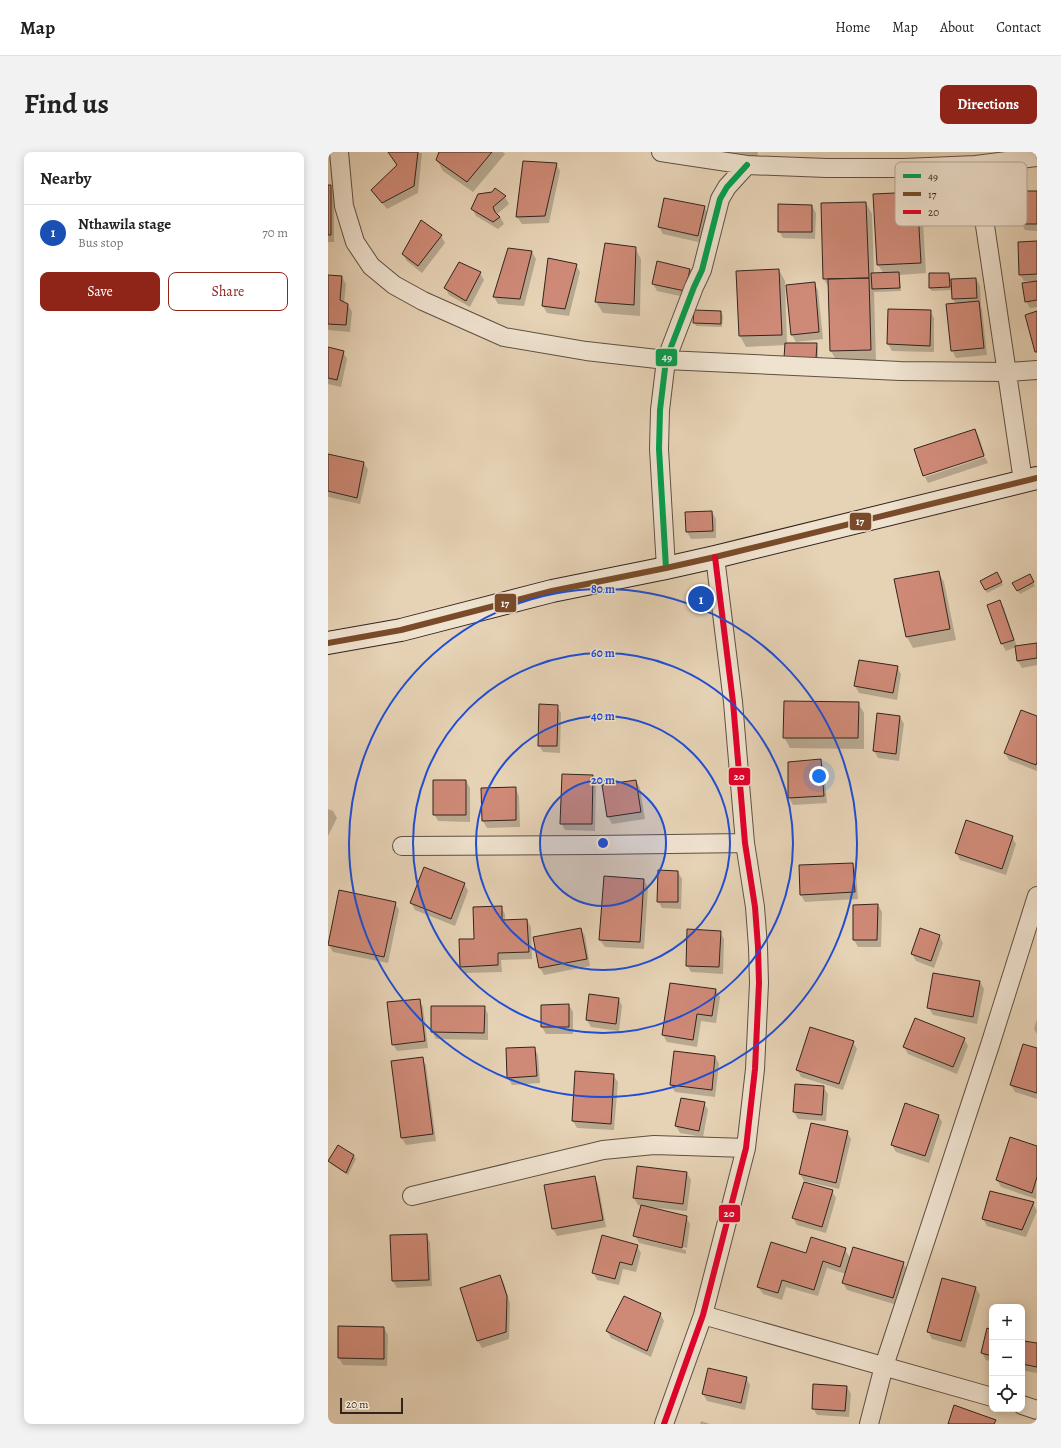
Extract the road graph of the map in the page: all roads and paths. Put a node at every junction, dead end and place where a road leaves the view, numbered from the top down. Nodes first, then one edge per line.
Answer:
1 (339, 152) edge
2 (661, 152) edge
3 (1037, 157) edge
4 (999, 162) edge
5 (747, 165) junction
6 (895, 168) edge
7 (985, 226) edge
8 (666, 360) junction
9 (1037, 370) edge
10 (1007, 372) junction
11 (1030, 480) edge
12 (715, 557) junction
13 (666, 568) junction
14 (328, 643) edge
15 (745, 843) junction
16 (402, 846) dead end
17 (1037, 896) edge
18 (746, 1148) junction
19 (412, 1196) dead end
20 (703, 1315) junction
21 (884, 1366) junction
22 (989, 1396) edge
23 (1025, 1406) edge
24 (1037, 1410) edge
25 (664, 1424) edge
26 (869, 1424) edge

1 - 8 street
2 - 5 street
3 - 4 street
5 - 6 street
5 - 8 street
7 - 10 street
8 - 10 street
8 - 13 street
9 - 10 street
10 - 11 street
11 - 12 main road
12 - 13 main road
12 - 15 street
13 - 14 main road
15 - 16 street
15 - 18 street
17 - 21 street
18 - 19 street
18 - 20 street
20 - 21 street
20 - 25 street
21 - 22 street
21 - 26 street
23 - 24 street

